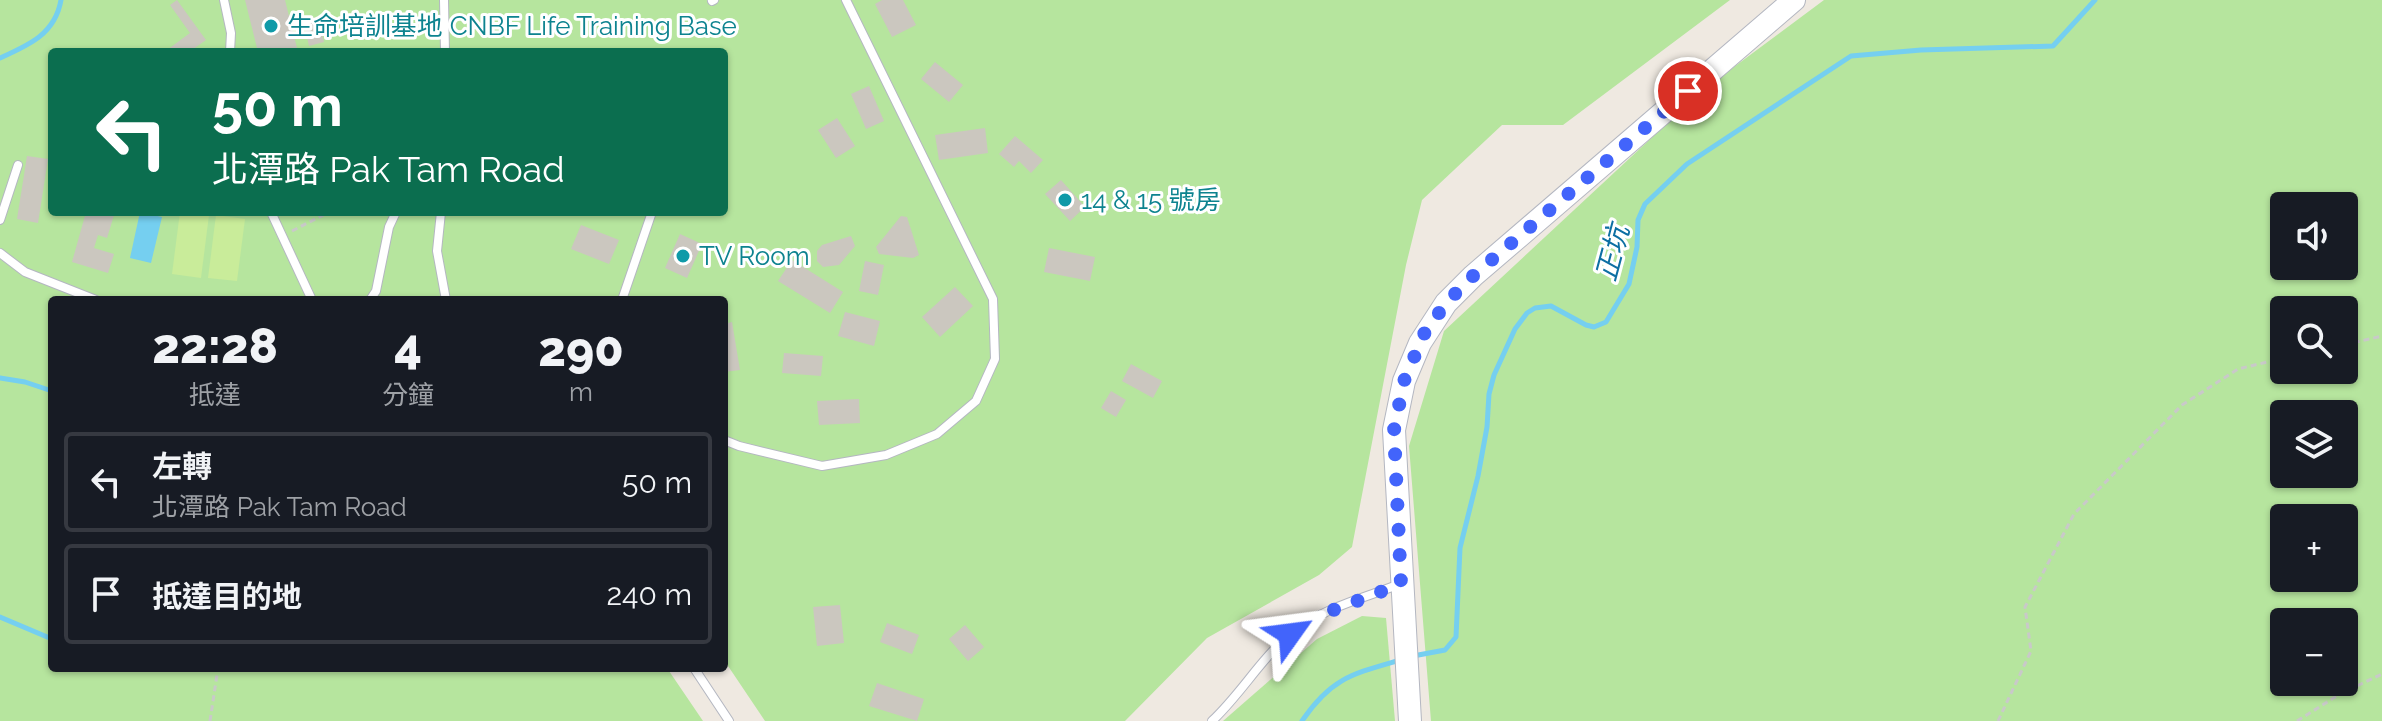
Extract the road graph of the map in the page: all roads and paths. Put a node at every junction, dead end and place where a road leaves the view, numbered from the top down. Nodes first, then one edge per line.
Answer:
1 (224, 0) edge
2 (444, 0) edge
3 (846, 0) edge
4 (1794, 0) edge
5 (230, 48) edge
6 (445, 48) edge
7 (18, 165) dead end
8 (273, 216) edge
9 (321, 216) edge
10 (394, 216) edge
11 (441, 216) edge
12 (651, 216) edge
13 (0, 220) edge
14 (281, 236) junction
15 (0, 253) edge
16 (86, 296) edge
17 (309, 296) edge
18 (373, 296) edge
19 (445, 296) edge
20 (623, 296) edge
21 (2382, 336) edge
22 (2358, 342) edge
23 (2270, 361) edge
24 (728, 442) edge
25 (1401, 584) junction
26 (217, 672) edge
27 (697, 672) edge
28 (2382, 674) edge
29 (1410, 710) edge
30 (210, 721) edge
31 (729, 721) edge
32 (1212, 721) edge
33 (1998, 721) edge
34 (2297, 721) edge

1 - 5 lane
2 - 6 lane
3 - 24 lane
4 - 25 street
7 - 13 lane
8 - 14 lane
9 - 14 path
10 - 18 lane
11 - 19 lane
12 - 20 lane
14 - 17 lane
15 - 16 lane
21 - 22 path
23 - 33 path
25 - 29 street
25 - 32 lane
26 - 30 path
27 - 31 lane
28 - 34 path

